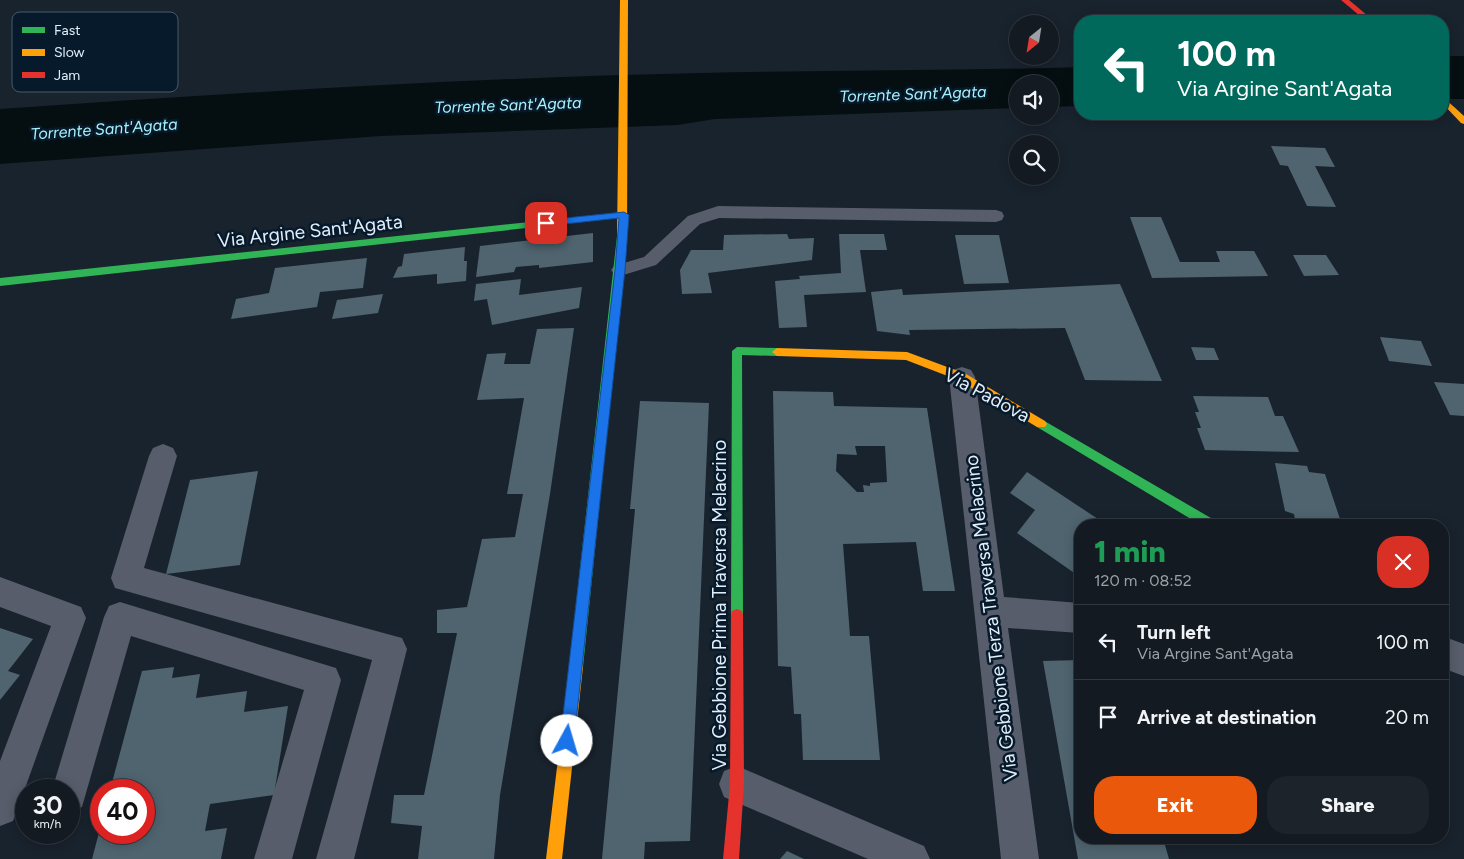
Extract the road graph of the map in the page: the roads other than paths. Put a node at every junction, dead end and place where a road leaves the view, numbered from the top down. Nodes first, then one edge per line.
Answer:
1 (624, 0) edge
2 (1345, 0) edge
3 (1363, 15) edge
4 (1449, 105) edge
5 (1464, 121) edge
6 (624, 210) junction
7 (996, 216) dead end
8 (620, 270) junction
9 (0, 282) edge
10 (737, 351) joint
11 (962, 377) junction
12 (163, 456) dead end
13 (1202, 519) edge
14 (0, 592) edge
15 (990, 611) junction
16 (1074, 618) edge
17 (1449, 655) edge
18 (1464, 660) edge
19 (73, 779) edge
20 (737, 784) junction
21 (0, 808) edge
22 (274, 859) edge
23 (335, 859) edge
24 (554, 859) edge
25 (731, 859) edge
26 (911, 859) edge
27 (1020, 859) edge

1 - 6 street
2 - 3 street
4 - 5 street
6 - 8 street
6 - 9 street, Via Argine Sant'Agata
7 - 8 lane
8 - 24 street
10 - 11 street, Via Padova
10 - 20 street, Via Gebbione Prima Traversa Melacrino
11 - 13 street, Via Padova
11 - 15 street, Via Gebbione Terza Traversa Melacrino
12 - 23 street
14 - 21 street
15 - 16 street
15 - 27 street, Via Gebbione Terza Traversa Melacrino
17 - 18 street
19 - 22 street
20 - 25 street, Via Gebbione Prima Traversa Melacrino
20 - 26 street

